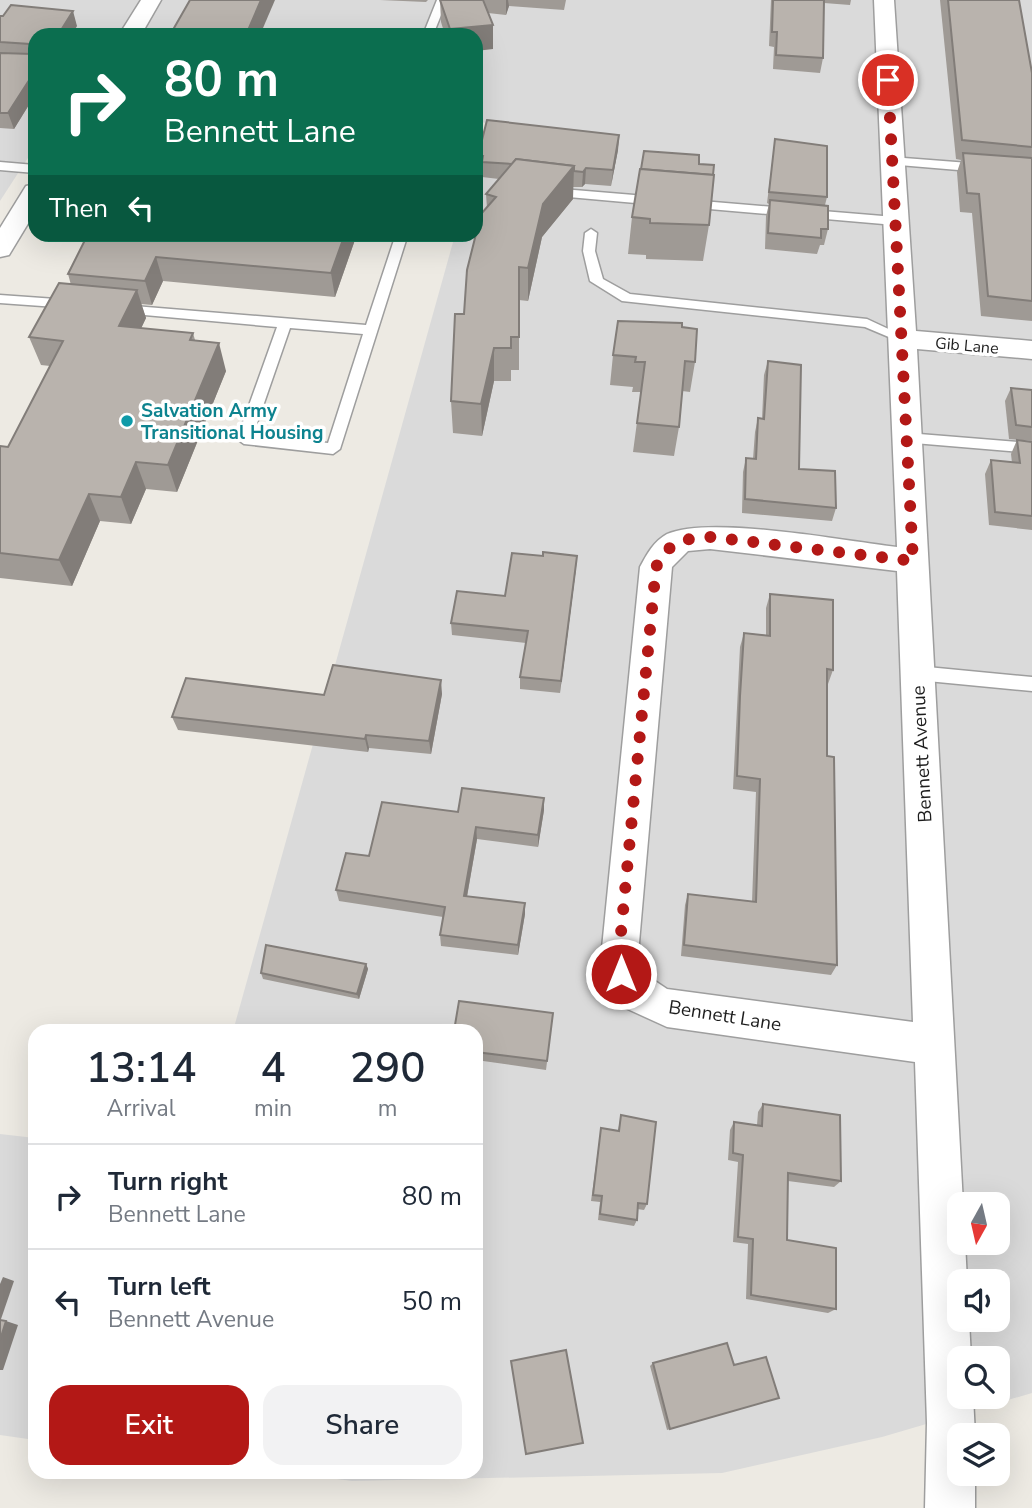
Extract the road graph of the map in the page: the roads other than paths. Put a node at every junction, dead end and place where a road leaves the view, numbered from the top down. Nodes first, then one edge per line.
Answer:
1 (151, 0) edge
2 (442, 0) edge
3 (884, 0) edge
4 (134, 28) edge
5 (431, 28) edge
6 (891, 161) junction
7 (0, 166) edge
8 (28, 168) edge
9 (995, 169) edge
10 (537, 191) edge
11 (28, 202) edge
12 (895, 221) junction
13 (591, 233) dead end
14 (399, 242) edge
15 (1, 245) edge
16 (0, 299) edge
17 (82, 306) edge
18 (109, 308) edge
19 (285, 323) junction
20 (369, 330) junction
21 (903, 339) junction
22 (1032, 351) edge
23 (907, 438) junction
24 (1032, 448) edge
25 (913, 561) junction
26 (918, 673) junction
27 (1032, 684) edge
28 (934, 1045) junction
29 (950, 1508) edge

1 - 4 street
2 - 5 lane
3 - 6 street, Bennett Avenue
6 - 9 lane
6 - 12 street, Bennett Avenue
7 - 8 lane
10 - 12 lane
11 - 15 street
12 - 21 street, Bennett Avenue
13 - 21 lane
14 - 20 lane
16 - 17 lane
18 - 19 lane
19 - 20 lane
19 - 20 lane
21 - 22 street, Gib Lane
21 - 23 street, Bennett Avenue
23 - 24 lane
23 - 25 street, Bennett Avenue
25 - 26 street, Bennett Avenue
25 - 28 street, Bennett Lane
26 - 27 lane
26 - 28 street, Bennett Avenue
28 - 29 street, Bennett Avenue

